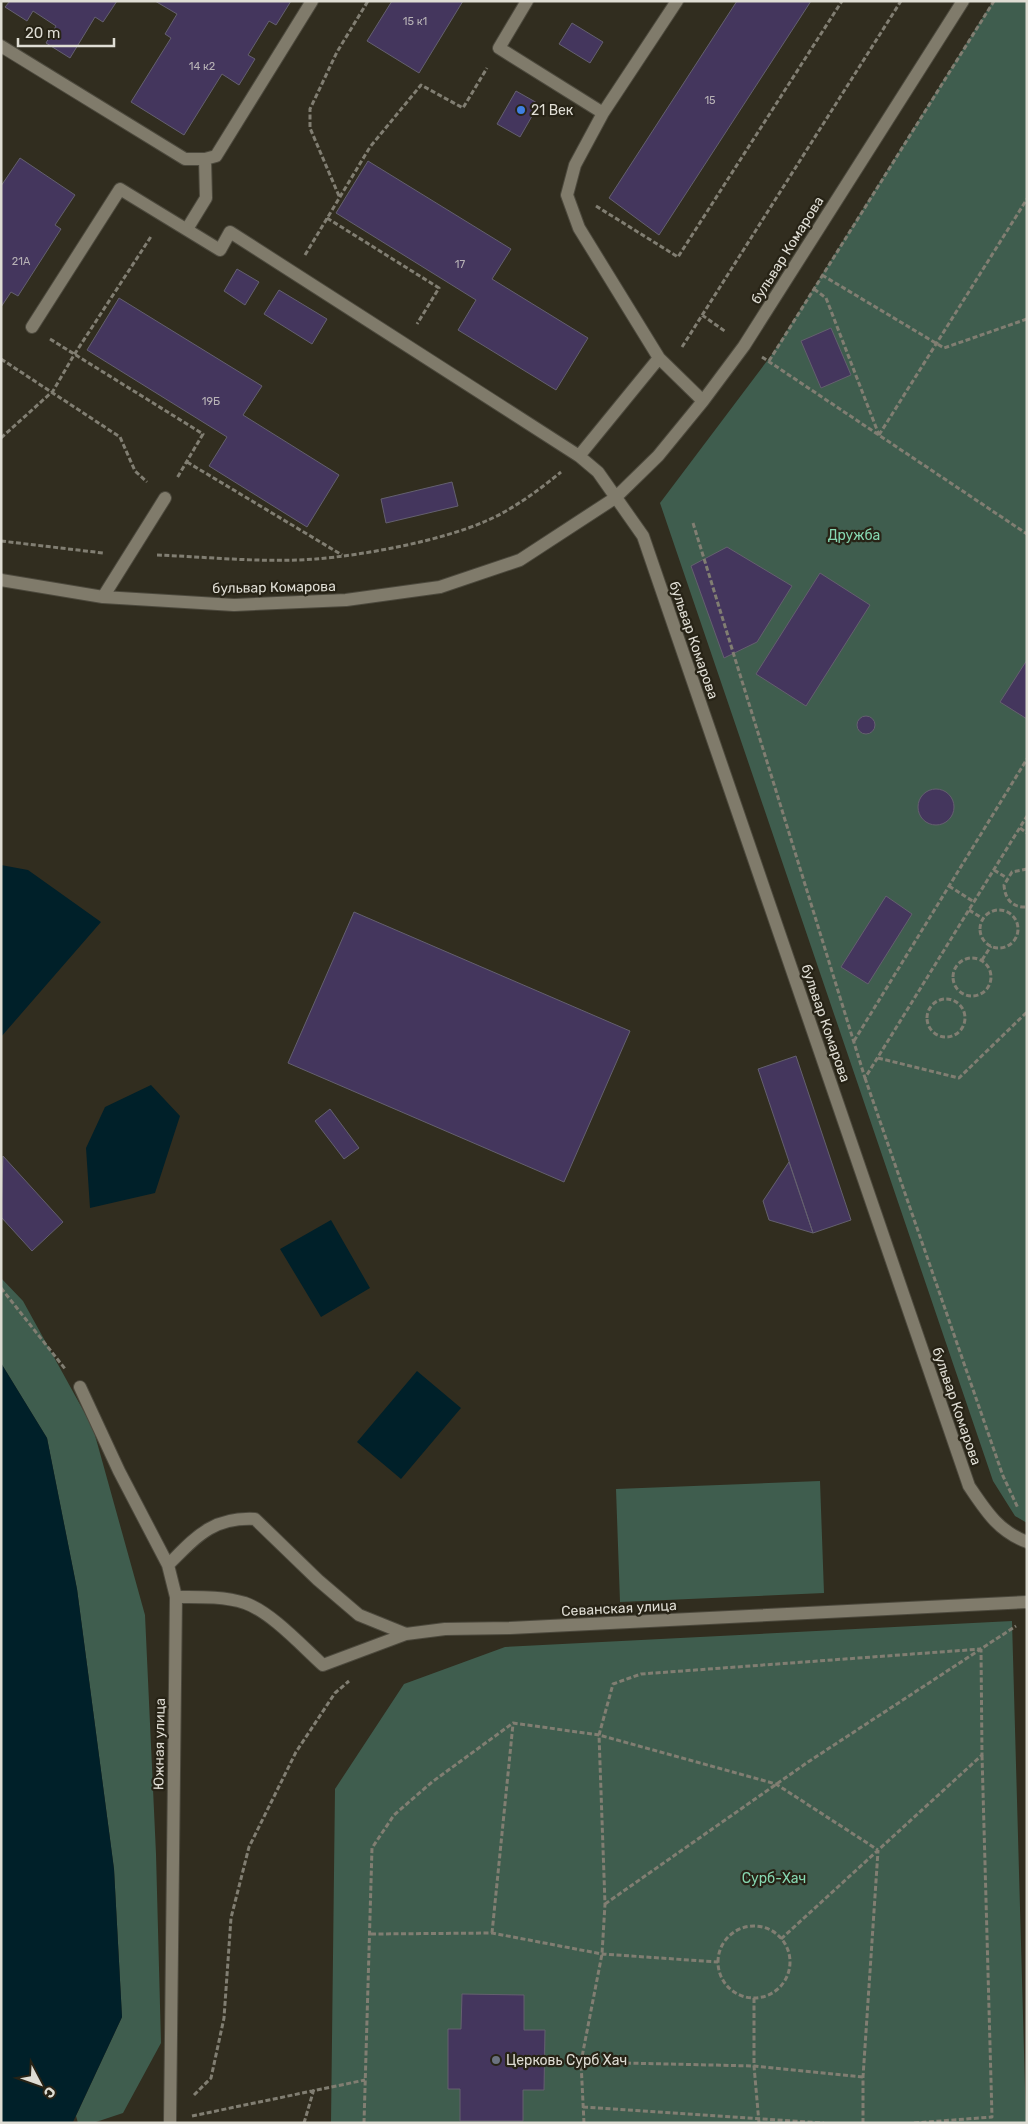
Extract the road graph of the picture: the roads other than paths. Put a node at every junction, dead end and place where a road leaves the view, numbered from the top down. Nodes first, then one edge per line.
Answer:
1 (312, 1) edge
2 (527, 1) edge
3 (677, 1) edge
4 (963, 1) edge
5 (1, 46) edge
6 (603, 113) junction
7 (205, 159) junction
8 (187, 229) junction
9 (32, 327) dead end
10 (659, 358) junction
11 (704, 401) junction
12 (579, 456) junction
13 (165, 498) road end
14 (615, 498) junction
15 (1, 580) edge
16 (104, 597) junction
17 (80, 1387) road end
18 (1027, 1542) edge
19 (168, 1565) junction
20 (176, 1597) junction
21 (1027, 1602) edge
22 (406, 1634) junction
23 (170, 2122) edge

1 - 7 street
2 - 6 street
3 - 6 street
4 - 11 street, бульвар Комарова
5 - 7 street
6 - 10 street
7 - 8 street
8 - 9 street
8 - 12 street
10 - 11 street
10 - 12 street
11 - 14 street, бульвар Комарова
12 - 14 street
13 - 16 street
14 - 16 street, бульвар Комарова
14 - 18 street, бульвар Комарова
15 - 16 street, бульвар Комарова
17 - 19 street, Южная улица
19 - 20 street, Южная улица
19 - 22 street, Севанская улица
20 - 22 street
20 - 23 street, Южная улица
21 - 22 street, Севанская улица

